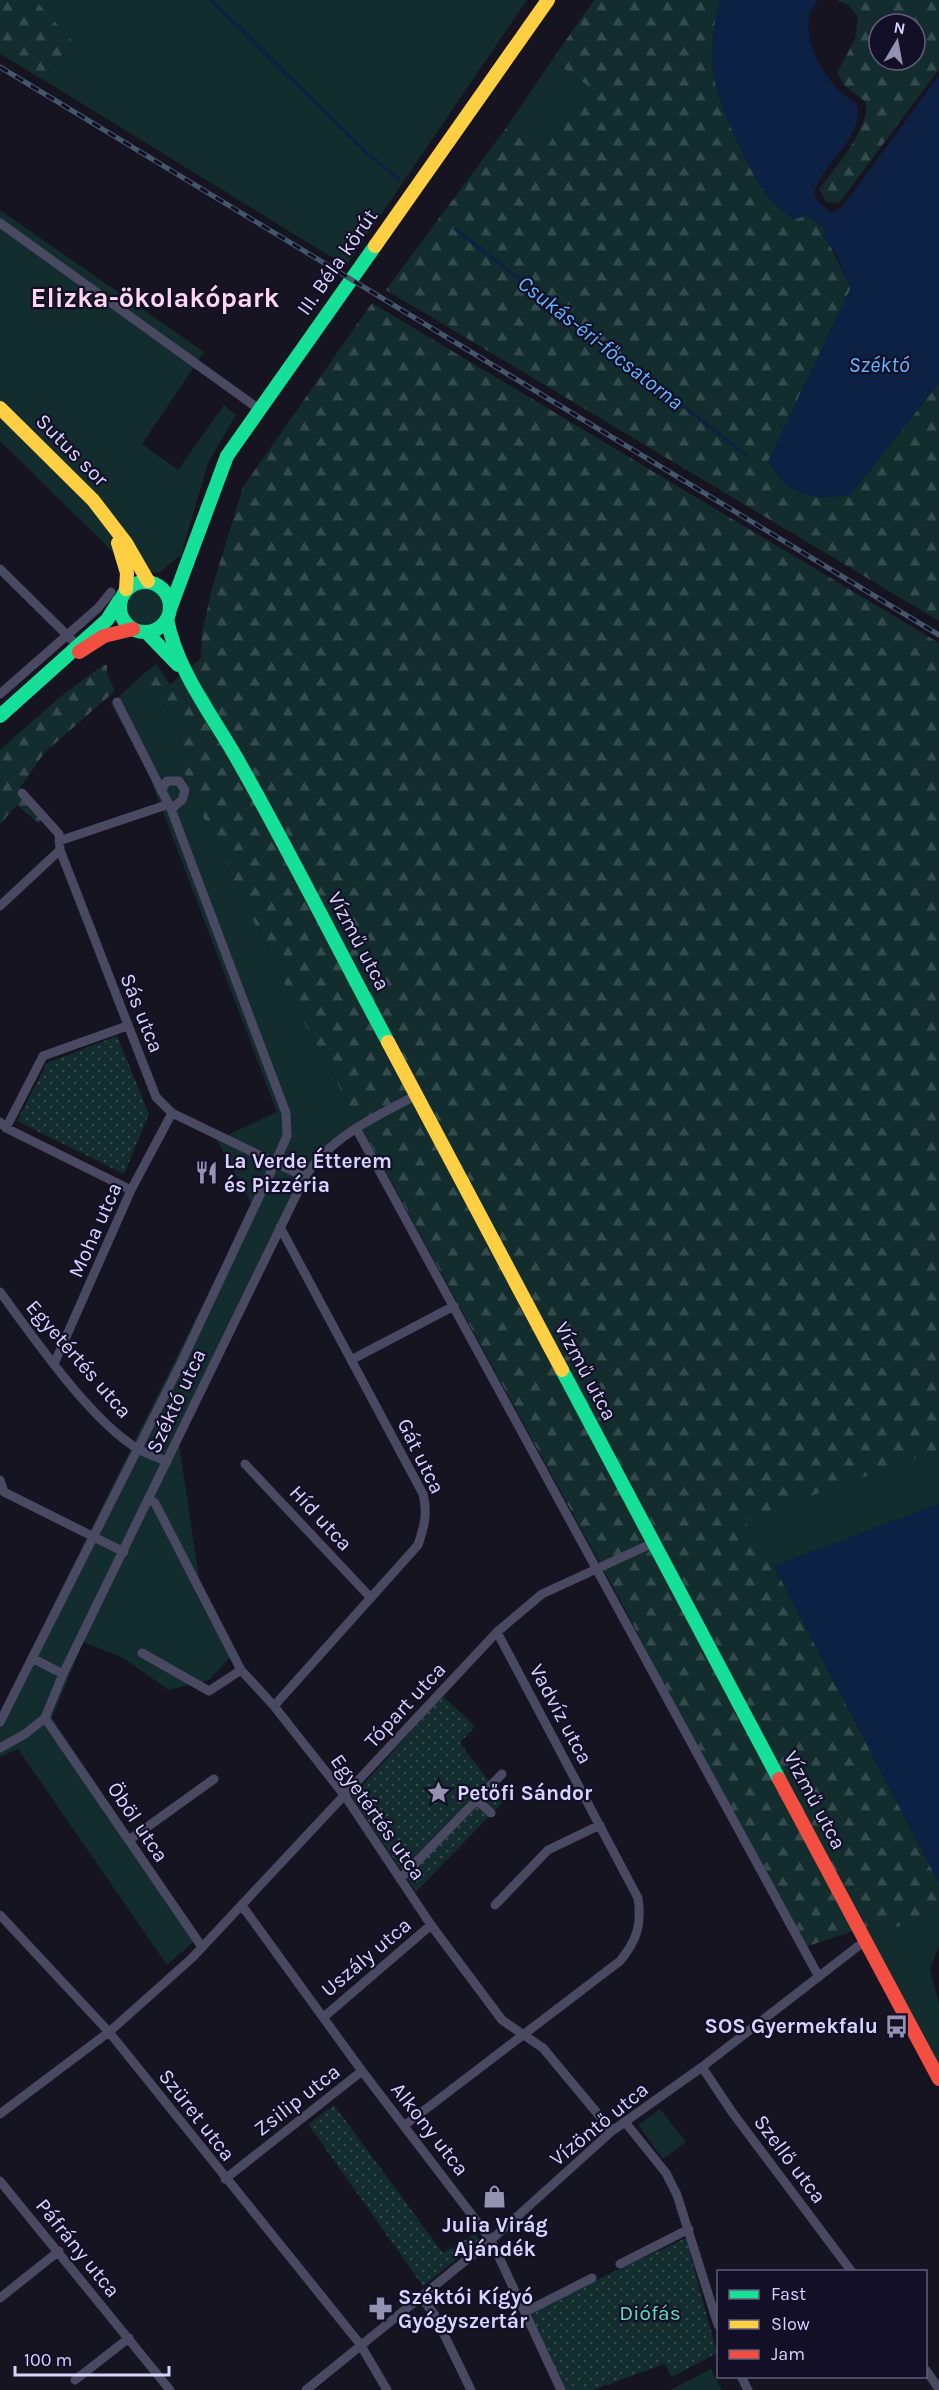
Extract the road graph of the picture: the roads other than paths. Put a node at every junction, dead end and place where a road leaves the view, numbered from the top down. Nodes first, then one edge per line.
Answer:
1 (548, 0) edge
2 (0, 223) edge
3 (0, 408) edge
4 (260, 409) junction
5 (111, 525) junction
6 (189, 562) junction
7 (0, 569) edge
8 (153, 583) junction
9 (126, 589) junction
10 (115, 597) junction
11 (168, 614) junction
12 (140, 631) junction
13 (72, 640) junction
14 (61, 661) junction
15 (193, 684) junction
16 (0, 694) edge
17 (117, 702) dead end
18 (0, 716) edge
19 (161, 790) junction
20 (22, 793) dead end
21 (170, 806) junction
22 (59, 845) junction
23 (0, 906) edge
24 (127, 1026) junction
25 (417, 1095) junction
26 (172, 1113) junction
27 (3, 1125) edge
28 (356, 1128) junction
29 (275, 1163) junction
30 (305, 1177) junction
31 (132, 1190) junction
32 (280, 1227) junction
33 (0, 1292) edge
34 (454, 1306) junction
35 (351, 1360) junction
36 (54, 1364) junction
37 (138, 1449) junction
38 (167, 1462) junction
39 (245, 1464) dead end
40 (0, 1480) edge
41 (2, 1492) edge
42 (149, 1499) junction
43 (92, 1535) junction
44 (653, 1544) junction
45 (124, 1552) junction
46 (594, 1569) junction
47 (371, 1598) junction
48 (497, 1632) junction
49 (142, 1653) dead end
50 (34, 1659) junction
51 (241, 1670) junction
52 (63, 1674) junction
53 (274, 1706) junction
54 (45, 1718) junction
55 (0, 1722) edge
56 (0, 1748) edge
57 (502, 1774) dead end
58 (214, 1779) dead end
59 (345, 1796) junction
60 (477, 1800) junction
61 (491, 1814) dead end
62 (600, 1825) junction
63 (129, 1840) junction
64 (400, 1879) junction
65 (495, 1905) dead end
66 (243, 1906) junction
67 (2, 1921) edge
68 (432, 1925) junction
69 (866, 1940) junction
70 (202, 1947) junction
71 (819, 1977) junction
72 (324, 2016) junction
73 (109, 2032) junction
74 (522, 2034) junction
75 (702, 2067) junction
76 (362, 2071) junction
77 (939, 2079) edge
78 (0, 2114) edge
79 (625, 2122) junction
80 (405, 2125) junction
81 (612, 2131) junction
82 (225, 2179) junction
83 (0, 2181) edge
84 (689, 2229) junction
85 (491, 2240) junction
86 (59, 2252) junction
87 (620, 2264) dead end
88 (851, 2270) edge
89 (592, 2278) dead end
90 (421, 2297) junction
91 (0, 2298) edge
92 (525, 2312) junction
93 (717, 2322) edge
94 (129, 2338) junction
95 (360, 2344) junction
96 (927, 2371) edge
97 (75, 2380) dead end
98 (939, 2389) edge
99 (170, 2390) edge
100 (306, 2390) edge
101 (387, 2390) edge
102 (471, 2390) edge
103 (561, 2390) edge

1 - 4 main road, III. Béla körút
2 - 4 street
3 - 5 main road, Sutus sor
4 - 6 main road, III. Béla körút
5 - 8 main road, Sutus sor
5 - 9 main road
6 - 8 main road
6 - 11 main road, III. Béla körút
7 - 13 street
8 - 9 main road
8 - 11 main road
9 - 10 main road
10 - 12 main road
10 - 13 main road
11 - 12 main road
11 - 15 main road
12 - 14 main road
12 - 15 main road
13 - 14 main road
13 - 16 street
14 - 18 main road
15 - 25 main road, Vízmű utca
17 - 19 street
19 - 21 street
19 - 21 street
20 - 22 street, Sás utca
21 - 22 street
21 - 29 street
22 - 23 street
22 - 24 street, Sás utca
24 - 26 street, Sás utca
24 - 27 street
25 - 28 street, Széktó utca
25 - 44 main road, Vízmű utca
26 - 29 street, Sás utca
26 - 31 street, Moha utca
27 - 31 street
28 - 30 street, Széktó utca
28 - 34 street
29 - 30 street, Sás utca
29 - 37 street, Széktó utca
30 - 32 street, Széktó utca
31 - 36 street, Moha utca
32 - 35 street, Gát utca
32 - 38 street, Széktó utca
33 - 36 street, Egyetértés utca
34 - 35 street
34 - 46 street
35 - 47 street, Gát utca
36 - 37 street, Egyetértés utca
37 - 38 street, Egyetértés utca
37 - 43 street, Széktó utca
38 - 42 street, Széktó utca
39 - 47 street, Híd utca
40 - 41 street
41 - 43 street
42 - 45 street, Széktó utca
42 - 51 street, Egyetértés utca
43 - 45 street
43 - 50 street, Széktó utca
44 - 46 street, Tópart utca
44 - 69 main road, Vízmű utca
45 - 52 street, Széktó utca
46 - 48 street, Tópart utca
46 - 71 street
47 - 53 street, Gát utca
48 - 59 street, Tópart utca
48 - 62 street, Vadvíz utca
49 - 51 street
50 - 52 street
50 - 55 street, Széktó utca
51 - 53 street, Egyetértés utca
52 - 54 street, Széktó utca
53 - 59 street, Egyetértés utca
54 - 56 street
54 - 63 street, Öböl utca
57 - 60 street
58 - 63 street
59 - 64 street, Egyetértés utca
59 - 66 street, Tópart utca
60 - 61 street
60 - 64 street
62 - 65 street
62 - 74 street, Vadvíz utca
63 - 70 street, Öböl utca
64 - 68 street, Egyetértés utca
66 - 70 street, Tópart utca
66 - 72 street, Alkony utca
67 - 73 street, Szüret utca
68 - 72 street, Uszály utca
68 - 74 street, Egyetértés utca
69 - 71 street, Vízöntő utca
69 - 77 main road, Vízmű utca
70 - 73 street, Tópart utca
71 - 75 street, Vízöntő utca
72 - 76 street, Alkony utca
73 - 78 street, Tópart utca
73 - 82 street, Szüret utca
74 - 80 street, Vadvíz utca
74 - 81 street, Egyetértés utca
75 - 79 street, Vízöntő utca
75 - 88 street, Szellő utca
76 - 80 street, Alkony utca
76 - 82 street, Zsilip utca
79 - 81 street, Vízöntő utca
79 - 84 street
80 - 85 street, Alkony utca
81 - 85 street, Vízöntő utca
82 - 95 street, Szüret utca
83 - 86 street, Páfrány utca
84 - 87 street
84 - 93 street
85 - 90 street, Vízöntő utca
85 - 92 street, Alkony utca
86 - 91 street
86 - 94 street, Páfrány utca
89 - 92 street
90 - 95 street, Vízöntő utca
90 - 102 street
92 - 103 street, Alkony utca
94 - 97 street
94 - 99 street, Páfrány utca
95 - 100 street, Vízöntő utca
95 - 101 street, Szüret utca
96 - 98 street

